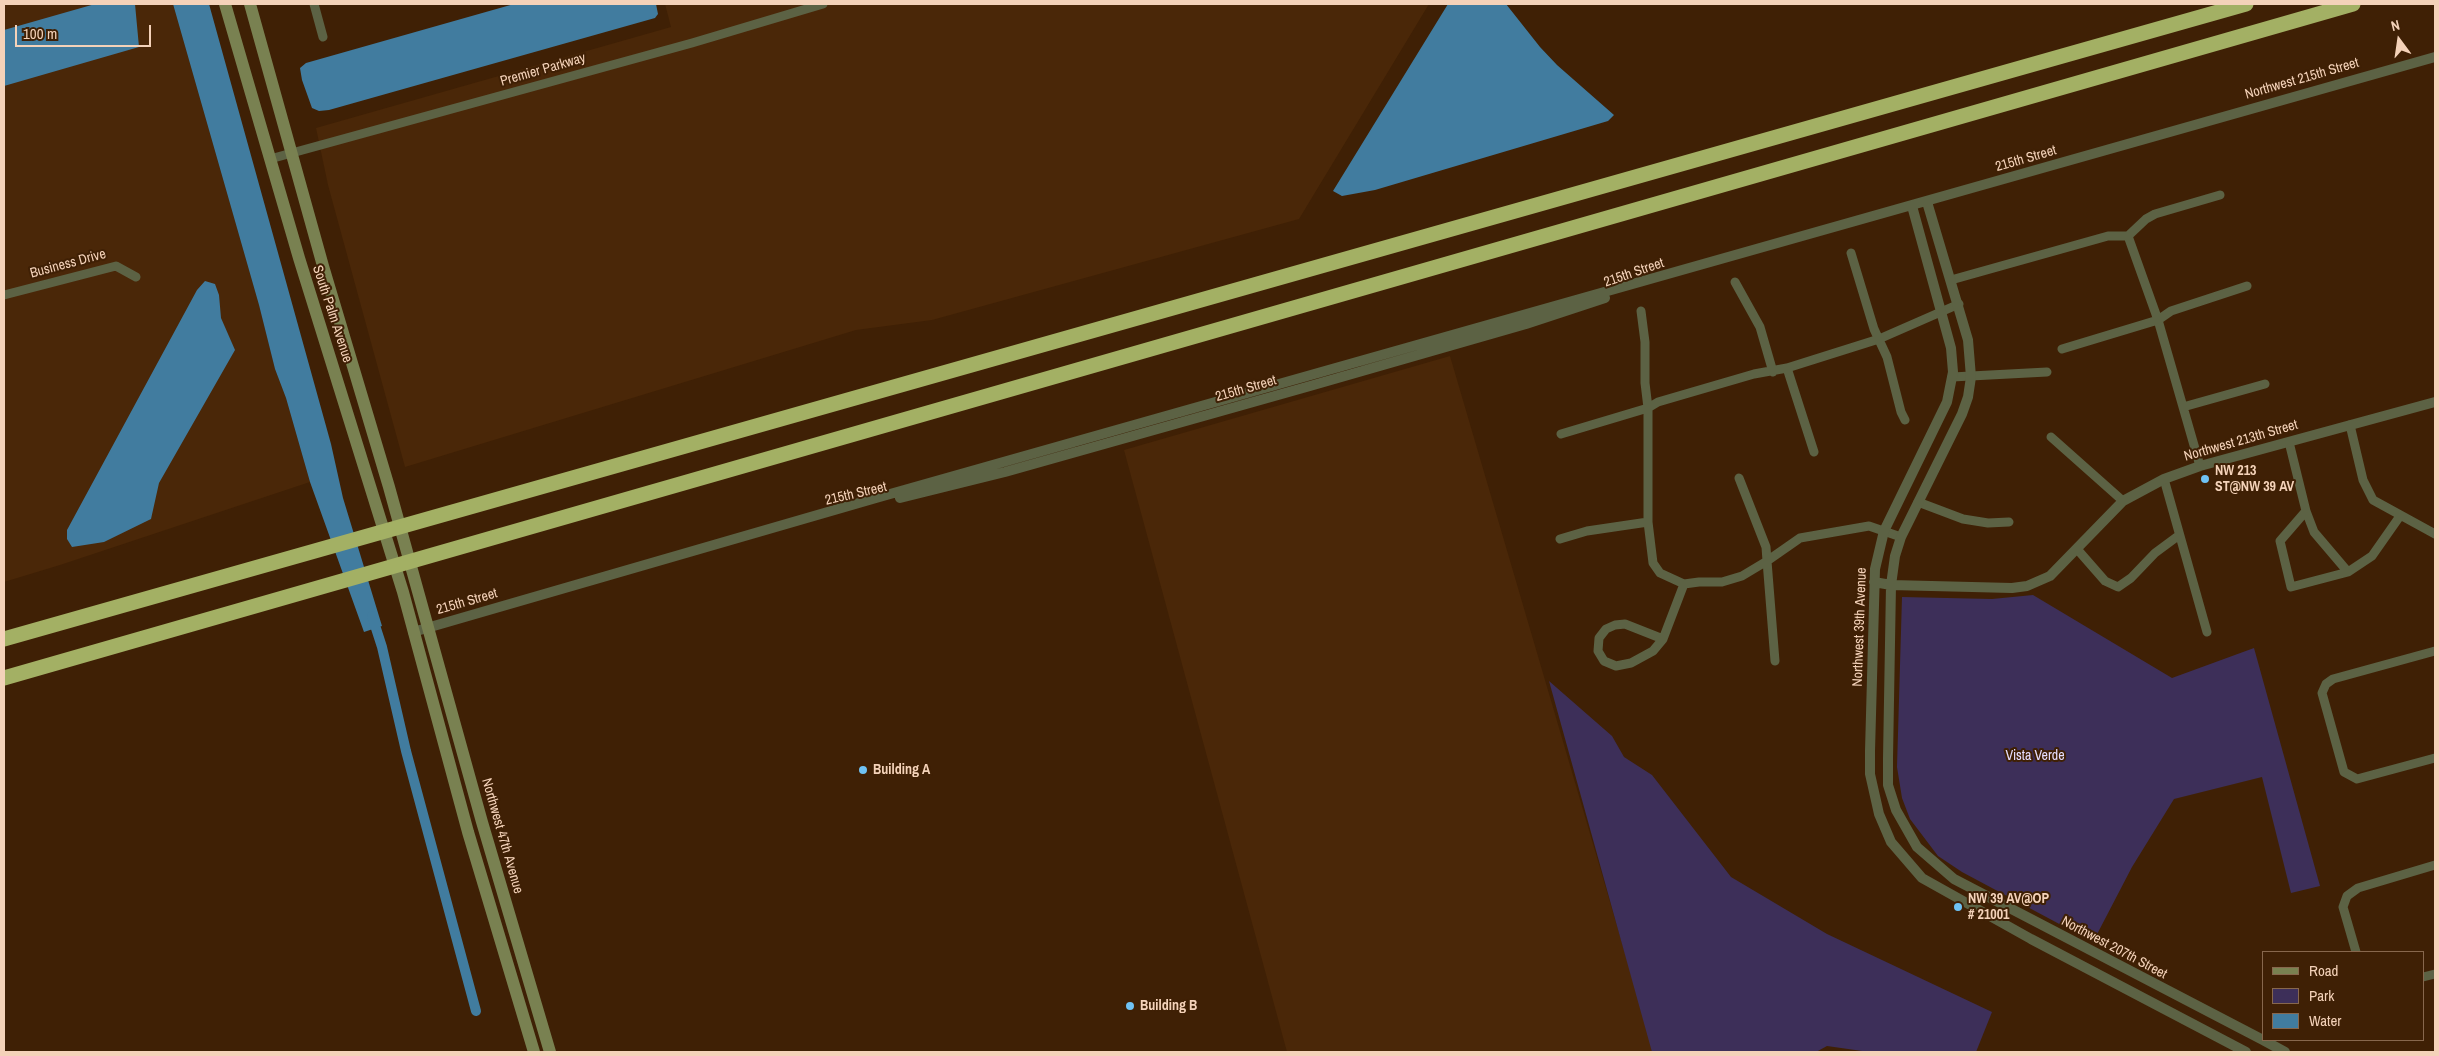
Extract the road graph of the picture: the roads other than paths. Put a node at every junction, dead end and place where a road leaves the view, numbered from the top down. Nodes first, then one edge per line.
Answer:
1 (226, 4) edge
2 (250, 4) edge
3 (314, 4) edge
4 (823, 4) edge
5 (2246, 4) edge
6 (2353, 4) edge
7 (323, 37) dead end
8 (2435, 57) edge
9 (2206, 120) joint
10 (292, 154) junction
11 (270, 159) junction
12 (2220, 195) dead end
13 (1927, 202) junction
14 (1912, 206) junction
15 (2128, 236) junction
16 (1851, 253) dead end
17 (136, 277) dead end
18 (1951, 280) junction
19 (1735, 282) dead end
20 (2247, 286) dead end
21 (4, 295) edge
22 (1958, 304) junction
23 (1942, 310) junction
24 (1641, 311) dead end
25 (2158, 320) junction
26 (1879, 339) junction
27 (2062, 349) dead end
28 (1787, 368) junction
29 (1773, 372) junction
30 (2047, 372) dead end
31 (1952, 377) junction
32 (1971, 377) junction
33 (2265, 384) dead end
34 (2435, 402) edge
35 (2183, 407) junction
36 (1648, 408) junction
37 (1905, 420) dead end
38 (2350, 425) junction
39 (1561, 434) dead end
40 (2051, 437) dead end
41 (2289, 442) junction
42 (1814, 452) dead end
43 (2200, 466) junction
44 (1739, 478) dead end
45 (2164, 479) junction
46 (2123, 501) junction
47 (1918, 502) junction
48 (2306, 511) junction
49 (2400, 516) junction
50 (1648, 522) junction
51 (2009, 522) dead end
52 (1884, 531) junction
53 (2435, 534) edge
54 (2178, 536) junction
55 (1901, 537) junction
56 (1560, 539) dead end
57 (2077, 549) junction
58 (1766, 561) junction
59 (2348, 572) junction
60 (1874, 582) junction
61 (1684, 584) junction
62 (1892, 584) junction
63 (428, 628) junction
64 (413, 632) junction
65 (2207, 632) dead end
66 (4, 639) edge
67 (1662, 639) junction
68 (2435, 651) edge
69 (1775, 661) dead end
70 (4, 678) edge
71 (2435, 758) edge
72 (2435, 865) edge
73 (2356, 951) edge
74 (2262, 1039) edge
75 (2265, 1041) edge
76 (534, 1052) edge
77 (550, 1052) edge
78 (2246, 1052) edge
79 (2285, 1052) edge

1 - 11 main road, South Palm Avenue
2 - 10 main road, South Palm Avenue
3 - 7 street
4 - 10 street, Premier Parkway
5 - 66 highway
6 - 70 highway
8 - 9 street, Northwest 215th Street
9 - 13 street, 215th Street
10 - 11 street, Premier Parkway
10 - 63 main road, South Palm Avenue
11 - 64 main road, South Palm Avenue
12 - 15 street
13 - 14 street, 215th Street
13 - 18 street
14 - 23 street, Northwest 39th Avenue
14 - 63 street, 215th Street
15 - 18 street
15 - 25 street
16 - 26 street
17 - 21 street, Business Drive
18 - 22 street
19 - 29 street
20 - 25 street
22 - 23 street
22 - 32 street
23 - 26 street
23 - 31 street, Northwest 39th Avenue
24 - 36 street
25 - 27 street
25 - 35 street
26 - 28 street
26 - 37 street
28 - 29 street
28 - 42 street
29 - 36 street
30 - 32 street
31 - 32 street
31 - 52 street, Northwest 39th Avenue
32 - 47 street
33 - 35 street
34 - 38 street, Northwest 213th Street
35 - 43 street
36 - 39 street
36 - 50 street
38 - 41 street, Northwest 213th Street
38 - 49 street
40 - 46 street
41 - 43 street, Northwest 213th Street
41 - 48 street
43 - 45 street, Northwest 213th Street
44 - 58 street
45 - 46 street, Northwest 213th Street
45 - 54 street
46 - 57 street, Northwest 213th Street
47 - 51 street
47 - 55 street
48 - 59 street
48 - 59 street
49 - 53 street
49 - 59 street
50 - 56 street
50 - 61 street
52 - 55 street
52 - 58 street
52 - 60 street, Northwest 39th Avenue
54 - 57 street
54 - 65 street
55 - 62 street
57 - 62 street, Northwest 213th Street
58 - 61 street
58 - 69 street
60 - 62 street, Northwest 213th Street
60 - 78 street, Northwest 39th Avenue
61 - 67 street
62 - 74 street, Northwest 207th Street
63 - 64 street, 215th Street
63 - 77 main road, Northwest 47th Avenue
64 - 76 main road
67 - 67 street
68 - 71 street
72 - 73 street
75 - 79 street, Northwest 207th Street

